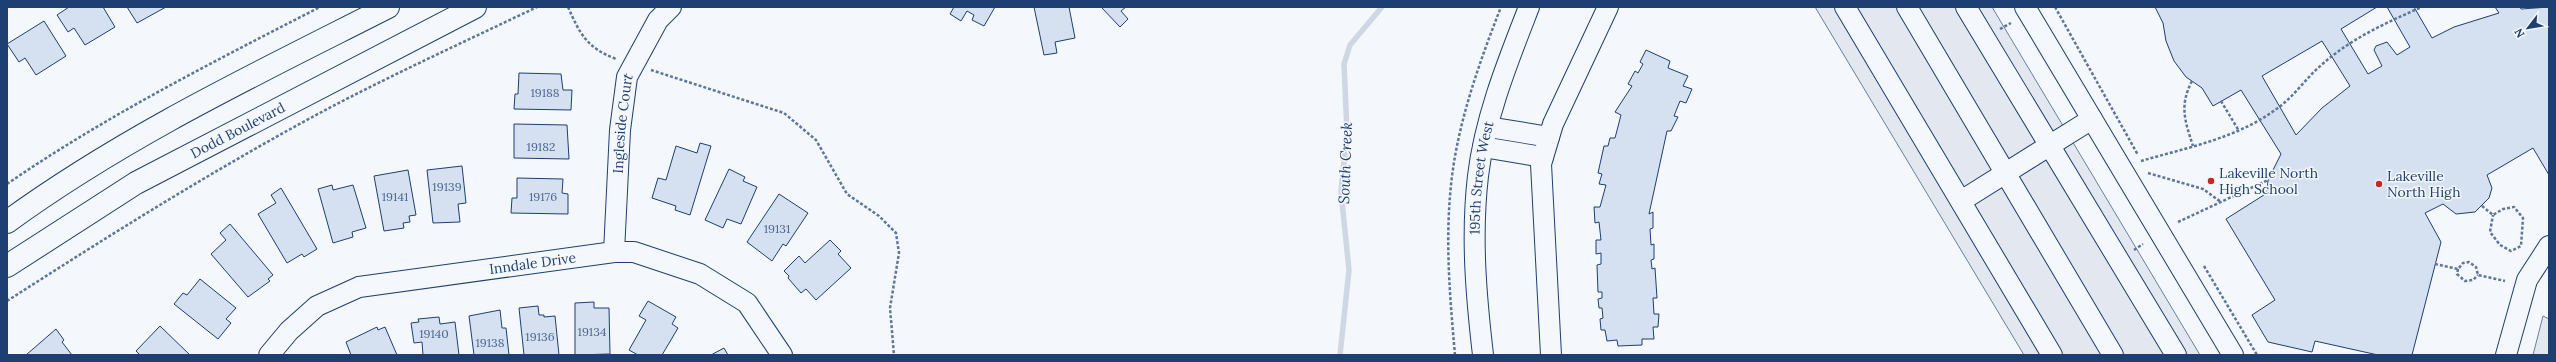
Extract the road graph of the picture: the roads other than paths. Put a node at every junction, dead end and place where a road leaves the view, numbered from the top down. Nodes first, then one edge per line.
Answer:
1 (388, 7) edge
2 (475, 7) edge
3 (671, 7) edge
4 (1529, 7) edge
5 (1608, 7) edge
6 (1845, 7) edge
7 (1907, 7) edge
8 (1966, 7) edge
9 (2025, 7) edge
10 (2092, 119) junction
11 (1488, 127) junction
12 (1549, 137) junction
13 (2050, 146) junction
14 (1484, 147) junction
15 (1543, 157) junction
16 (2006, 174) junction
17 (1961, 201) junction
18 (7, 222) edge
19 (2549, 246) edge
20 (614, 252) junction
21 (7, 266) edge
22 (268, 355) edge
23 (782, 355) edge
24 (1483, 355) edge
25 (1550, 355) edge
26 (2052, 355) edge
27 (2113, 355) edge
28 (2176, 355) edge
29 (2233, 355) edge
30 (2506, 355) edge

1 - 18 main road
2 - 21 main road, Dodd Boulevard
3 - 20 street, Ingleside Court
4 - 11 street, 195th Street West
5 - 12 street
6 - 17 street
7 - 16 street
8 - 13 street
9 - 10 street
10 - 13 street
10 - 29 street
11 - 12 street
11 - 14 street, 195th Street West
12 - 15 street
13 - 16 street
13 - 28 street
14 - 15 street
14 - 24 street, 195th Street West
15 - 25 street
16 - 17 street
16 - 27 street
17 - 26 street
19 - 30 street
20 - 22 street, Inndale Drive
20 - 23 street, Inndale Drive

